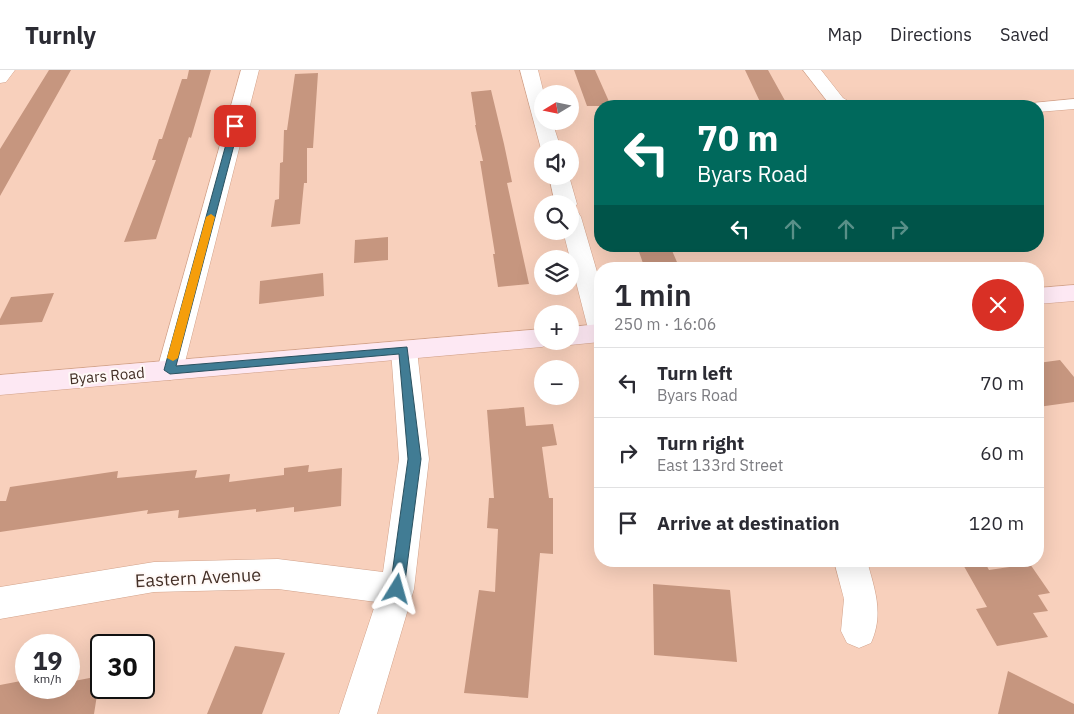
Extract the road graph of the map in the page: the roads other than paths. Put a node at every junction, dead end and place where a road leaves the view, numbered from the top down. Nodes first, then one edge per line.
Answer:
1 (6, 70) edge
2 (250, 70) edge
3 (529, 70) edge
4 (812, 70) edge
5 (0, 78) edge
6 (534, 88) edge
7 (835, 100) edge
8 (1074, 104) edge
9 (1044, 106) edge
10 (576, 240) edge
11 (1072, 295) edge
12 (1044, 296) edge
13 (594, 303) edge
14 (594, 334) edge
15 (579, 335) edge
16 (534, 339) edge
17 (404, 350) junction
18 (170, 370) junction
19 (0, 385) edge
20 (852, 567) edge
21 (397, 589) junction
22 (0, 603) edge
23 (859, 631) dead end
24 (358, 714) edge

1 - 5 street
2 - 18 street
3 - 6 street
4 - 7 street
8 - 9 street
10 - 13 street
11 - 12 street
14 - 15 street
16 - 17 street, Byars Road
17 - 18 street, Byars Road
17 - 21 street
18 - 19 street, Byars Road
20 - 23 street
21 - 22 street, Eastern Avenue
21 - 24 street

